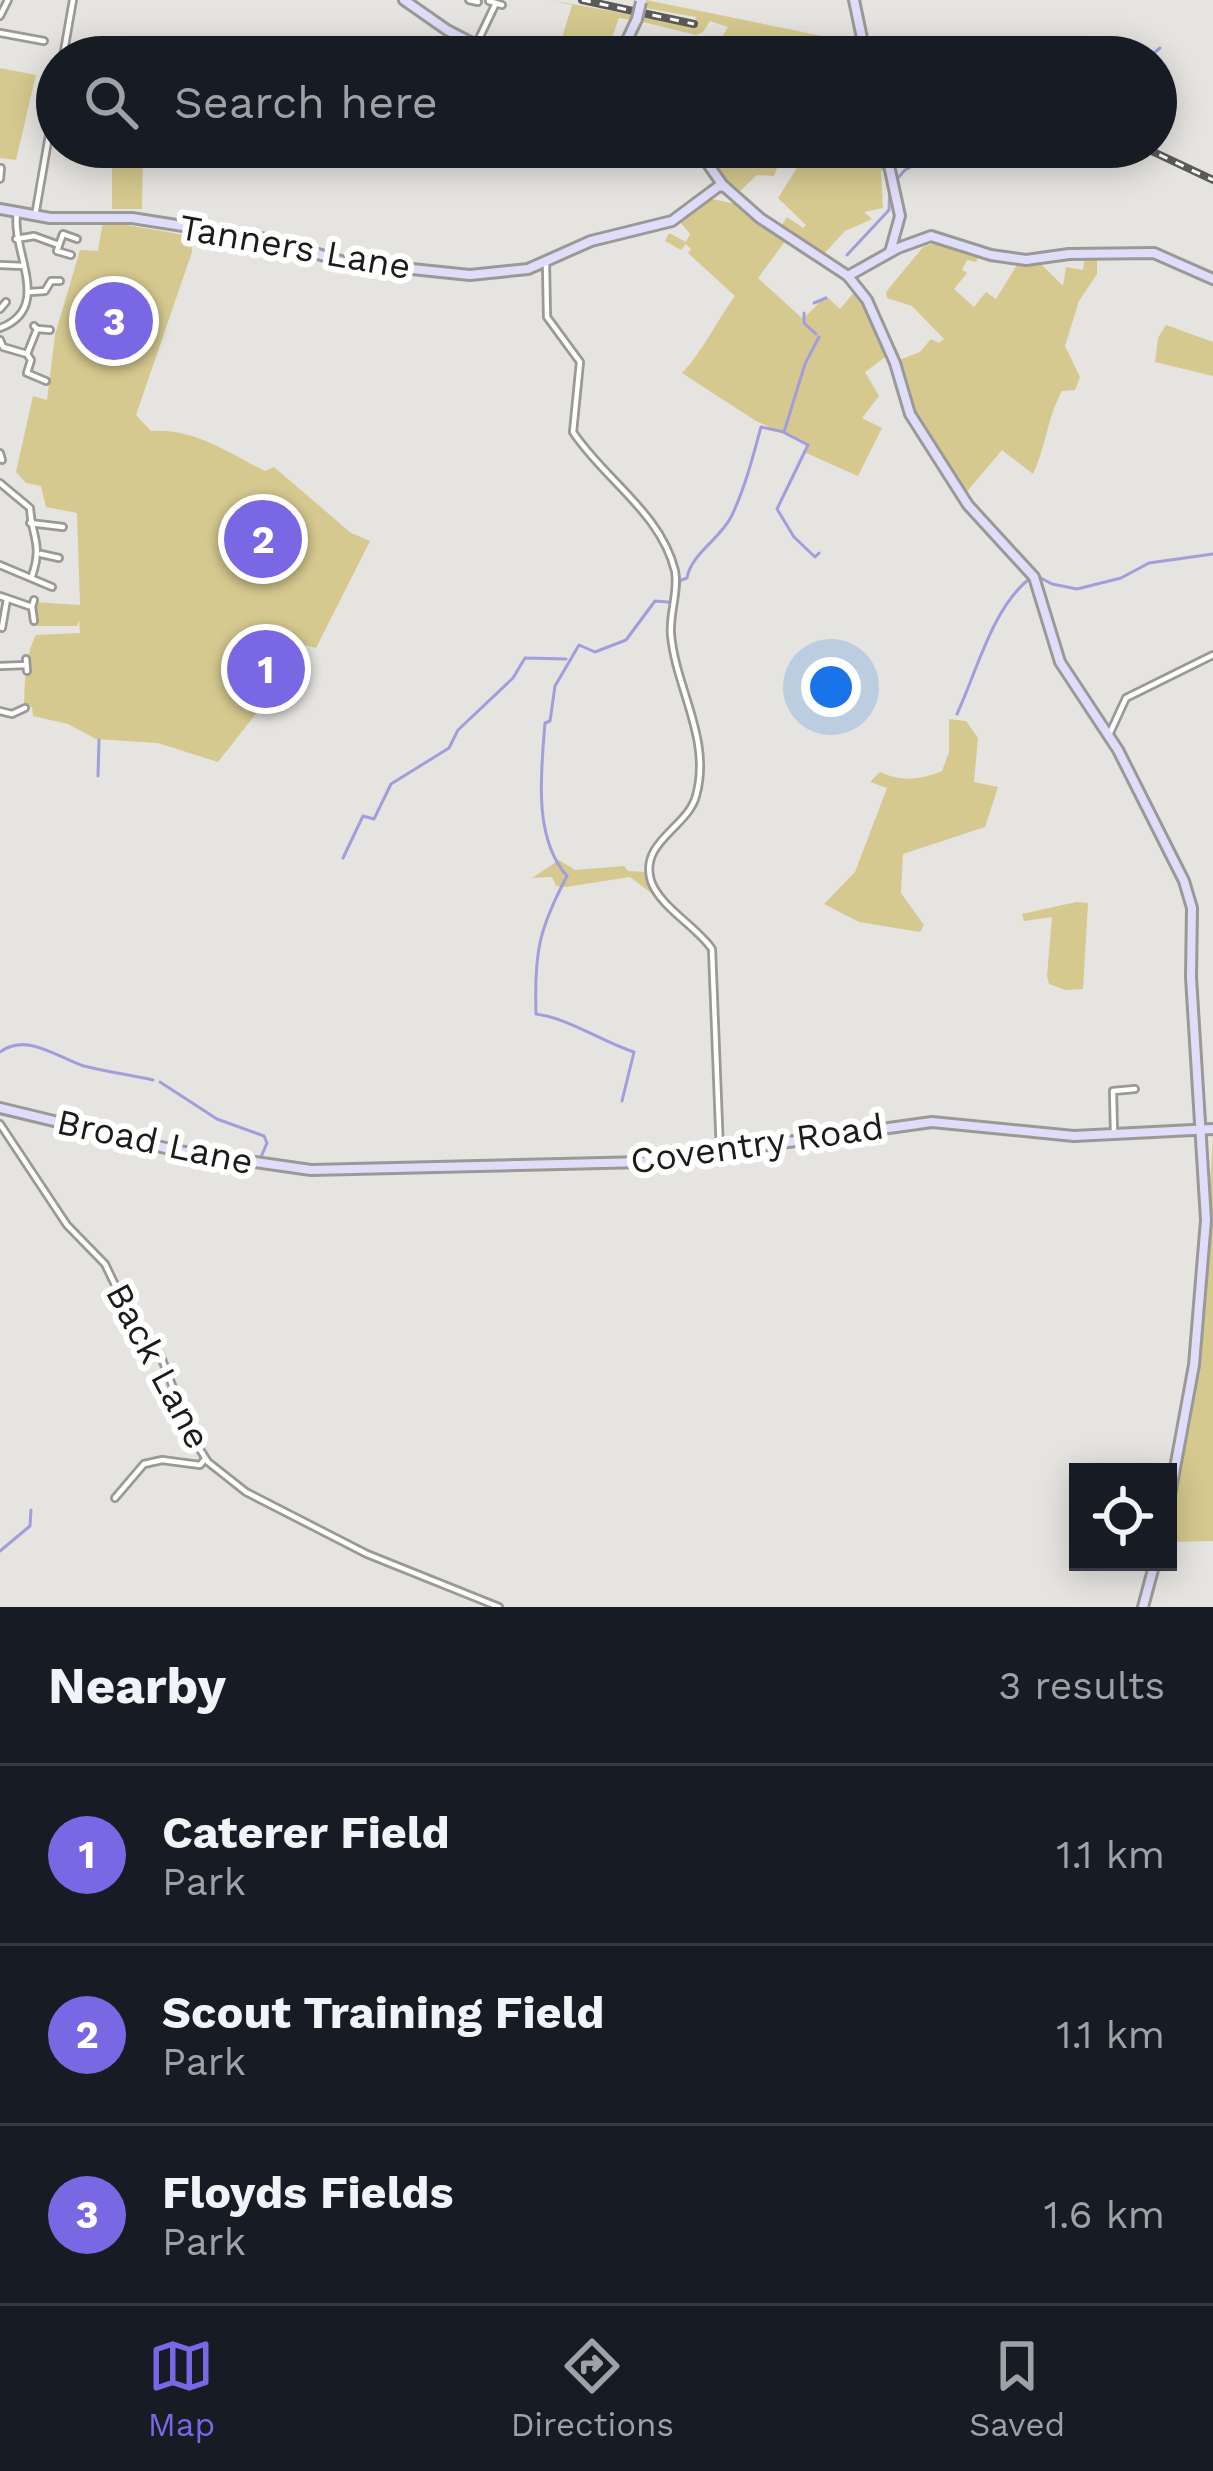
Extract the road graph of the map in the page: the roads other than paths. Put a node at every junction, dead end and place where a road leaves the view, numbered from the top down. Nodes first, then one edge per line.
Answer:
1 (8, 0) edge
2 (73, 0) edge
3 (854, 0) edge
4 (641, 1) edge
5 (411, 2) edge
6 (496, 3) edge
7 (0, 16) edge
8 (0, 33) edge
9 (67, 36) edge
10 (460, 36) edge
11 (480, 36) edge
12 (629, 36) edge
13 (862, 36) edge
14 (36, 40) edge
15 (2, 168) edge
16 (43, 168) edge
17 (709, 168) edge
18 (890, 168) edge
19 (0, 179) edge
20 (722, 189) junction
21 (0, 209) edge
22 (16, 213) junction
23 (34, 216) junction
24 (16, 239) junction
25 (77, 239) dead end
26 (59, 244) junction
27 (894, 248) junction
28 (71, 255) dead end
29 (546, 262) junction
30 (0, 265) edge
31 (23, 266) junction
32 (848, 276) junction
33 (1213, 279) edge
34 (60, 281) dead end
35 (29, 292) junction
36 (0, 328) edge
37 (50, 330) dead end
38 (1, 345) edge
39 (27, 354) junction
40 (46, 380) dead end
41 (2, 485) edge
42 (0, 497) edge
43 (30, 524) junction
44 (63, 527) dead end
45 (40, 553) junction
46 (59, 558) dead end
47 (0, 565) edge
48 (32, 577) junction
49 (54, 588) dead end
50 (4, 597) edge
51 (34, 621) dead end
52 (1, 624) edge
53 (1213, 655) edge
54 (26, 665) dead end
55 (0, 666) edge
56 (25, 708) dead end
57 (0, 711) edge
58 (1109, 735) junction
59 (1135, 1089) dead end
60 (0, 1108) edge
61 (0, 1124) edge
62 (1208, 1129) edge
63 (1114, 1133) junction
64 (720, 1152) junction
65 (311, 1170) joint
66 (205, 1459) junction
67 (1177, 1463) edge
68 (116, 1498) dead end
69 (1153, 1571) edge
70 (499, 1607) edge
71 (1143, 1607) edge

1 - 7 street
2 - 9 street
3 - 13 street
4 - 12 street, bridge
5 - 10 street
6 - 11 street
8 - 14 street
15 - 19 street
16 - 23 street
17 - 20 street
18 - 27 street
20 - 29 street, Tanners Lane
20 - 32 street
21 - 22 street, Tanners Lane
22 - 23 street, Tanners Lane
22 - 24 street
23 - 29 street, Tanners Lane
24 - 26 street
24 - 31 street
25 - 26 street
26 - 28 street
27 - 32 street
27 - 33 street
29 - 64 street
30 - 31 street
31 - 35 street
32 - 58 street
34 - 35 street
35 - 36 street
37 - 39 street
38 - 39 street
39 - 40 street
41 - 42 street
41 - 43 street
43 - 44 street
43 - 45 street
45 - 46 street
45 - 48 street
47 - 48 street
48 - 49 street
50 - 51 street
50 - 52 street
53 - 58 street
54 - 55 street
56 - 57 street
58 - 62 street
59 - 63 street
60 - 65 street, Broad Lane
61 - 66 street, Back Lane
62 - 63 street, Coventry Road
62 - 67 street
63 - 64 street, Coventry Road
64 - 65 street, Coventry Road
66 - 68 street
66 - 70 street, Back Lane
69 - 71 street

